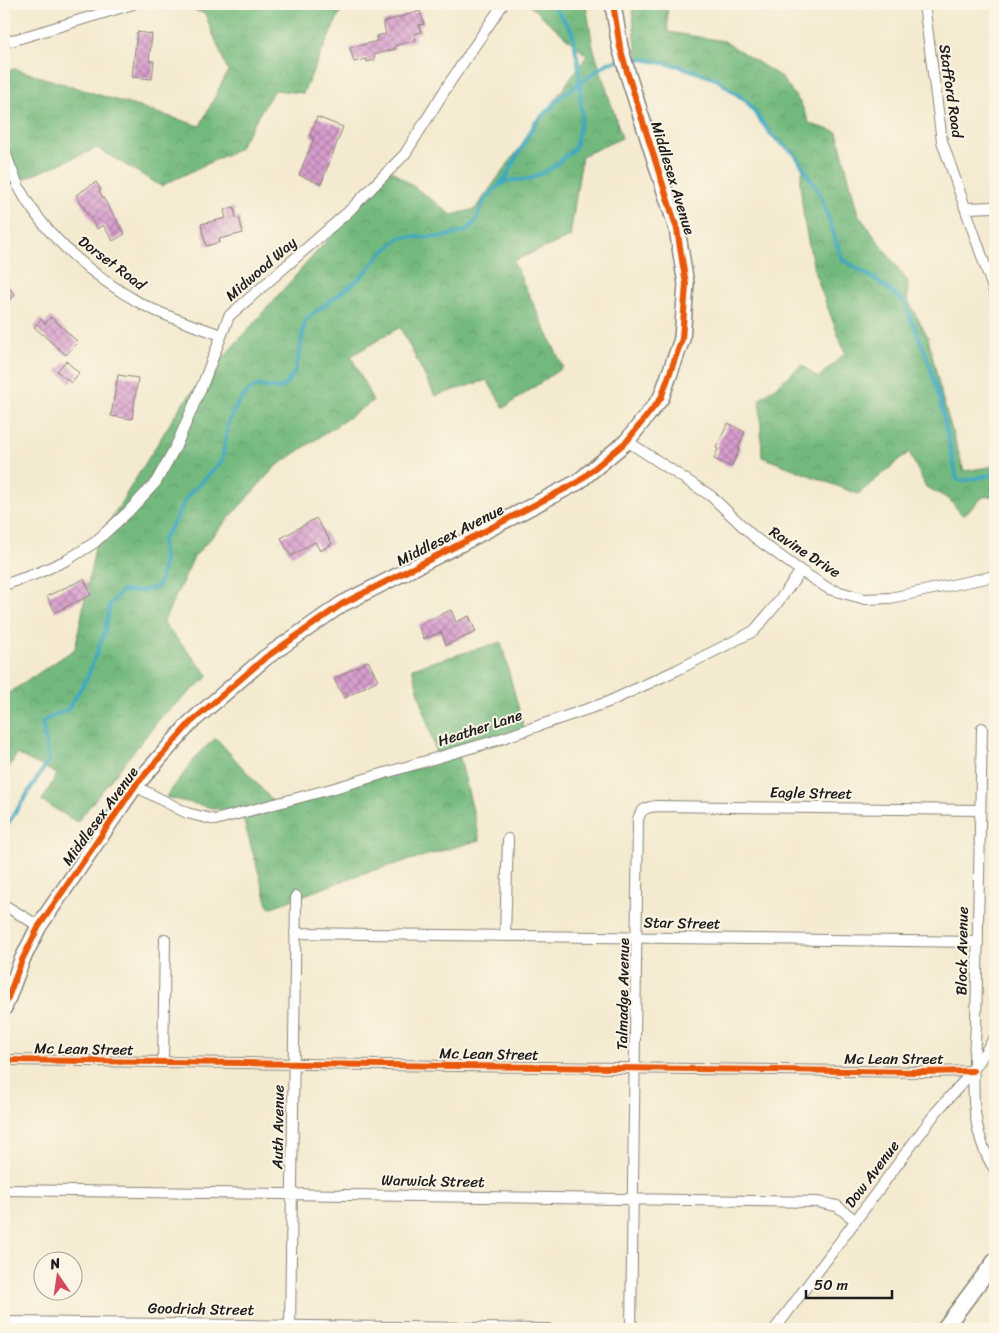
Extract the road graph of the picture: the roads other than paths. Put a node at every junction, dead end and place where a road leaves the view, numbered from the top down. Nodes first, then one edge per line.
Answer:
1 (133, 4) edge
2 (503, 4) edge
3 (612, 4) edge
4 (924, 4) edge
5 (4, 43) edge
6 (4, 149) edge
7 (995, 207) edge
8 (965, 208) junction
9 (995, 294) edge
10 (221, 335) junction
11 (627, 441) junction
12 (801, 571) junction
13 (995, 576) edge
14 (4, 585) edge
15 (982, 728) dead end
16 (135, 786) junction
17 (642, 810) joint
18 (980, 810) junction
19 (508, 839) dead end
20 (296, 896) dead end
21 (4, 905) edge
22 (39, 926) junction
23 (295, 933) junction
24 (505, 935) junction
25 (636, 937) junction
26 (165, 939) dead end
27 (978, 942) junction
28 (4, 1008) edge
29 (995, 1037) edge
30 (4, 1060) edge
31 (162, 1062) junction
32 (293, 1064) junction
33 (634, 1068) junction
34 (973, 1071) junction
35 (995, 1170) edge
36 (4, 1190) edge
37 (292, 1194) junction
38 (633, 1199) junction
39 (856, 1221) junction
40 (995, 1261) edge
41 (4, 1322) edge
42 (290, 1327) edge
43 (548, 1329) edge
44 (631, 1329) edge
45 (774, 1329) edge
46 (944, 1329) edge

1 - 5 street
2 - 10 street, Midwood Way
3 - 11 street, Middlesex Avenue
4 - 8 street, Stafford Road
6 - 10 street, Dorset Road
7 - 8 street
8 - 9 street, Stafford Road
10 - 14 street, Midwood Way
11 - 12 street, Ravine Drive
11 - 16 street, Middlesex Avenue
12 - 13 street, Ravine Drive
12 - 16 street, Heather Lane
15 - 18 street, Block Avenue
16 - 22 street, Middlesex Avenue
17 - 18 street, Eagle Street
17 - 25 street, Talmadge Avenue
18 - 27 street, Block Avenue
19 - 24 street
20 - 23 street, Auth Avenue
21 - 22 street
22 - 28 street, Middlesex Avenue
23 - 24 street, Star Street
23 - 32 street, Auth Avenue
24 - 25 street, Star Street
25 - 27 street, Star Street
25 - 33 street, Talmadge Avenue
26 - 31 street
27 - 34 street, Block Avenue
29 - 34 street, Dow Avenue
30 - 31 street, Mc Lean Street
31 - 32 street, Mc Lean Street
32 - 33 street, Mc Lean Street
32 - 37 street, Auth Avenue
33 - 34 street, Mc Lean Street
33 - 38 street, Talmadge Avenue
34 - 35 street, Block Avenue
34 - 39 street, Dow Avenue
36 - 37 street, Warwick Street
37 - 38 street, Warwick Street
37 - 42 street, Auth Avenue
38 - 39 street, Warwick Street
38 - 44 street, Talmadge Avenue
39 - 45 street, Dow Avenue
40 - 46 street
41 - 42 street, Goodrich Street
42 - 43 street, Goodrich Street

